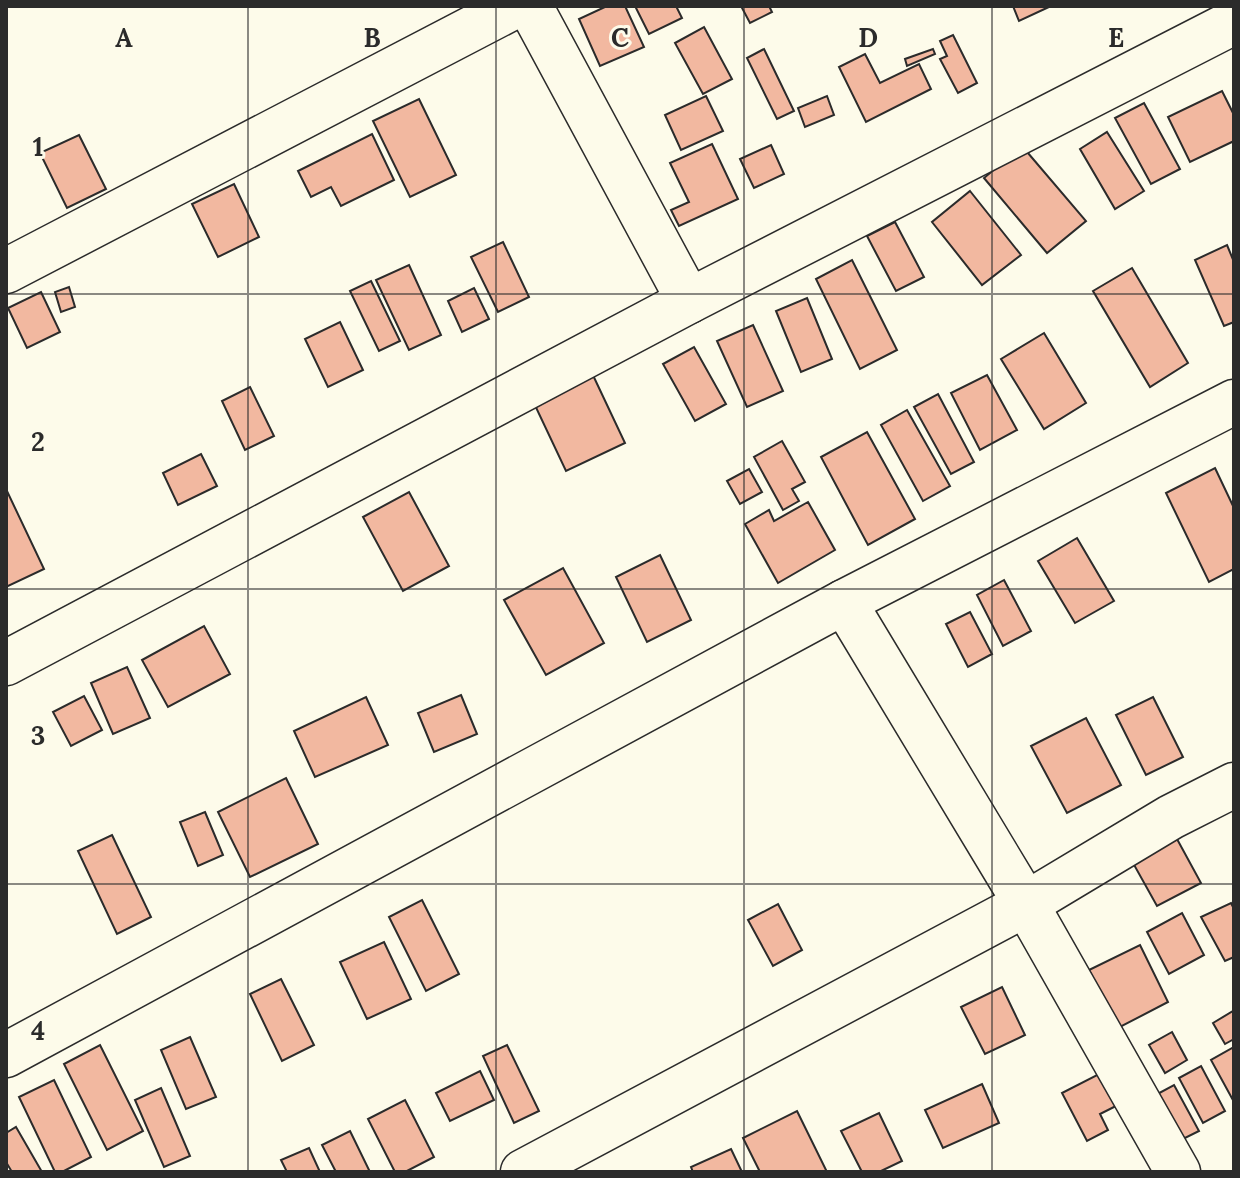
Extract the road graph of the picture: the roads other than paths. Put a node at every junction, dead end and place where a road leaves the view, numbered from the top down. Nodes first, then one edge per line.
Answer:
1 (515, 6) edge
2 (530, 6) edge
3 (1234, 22) edge
4 (6, 271) edge
5 (689, 301) junction
6 (1234, 402) edge
7 (844, 602) junction
8 (6, 663) edge
9 (1234, 785) edge
10 (1026, 904) junction
11 (6, 1055) edge
12 (523, 1172) edge
13 (1178, 1172) edge

1 - 4 street
2 - 5 street
3 - 5 street
5 - 8 street
6 - 7 street
7 - 10 street
7 - 11 street
9 - 10 street
10 - 12 street
10 - 13 street

